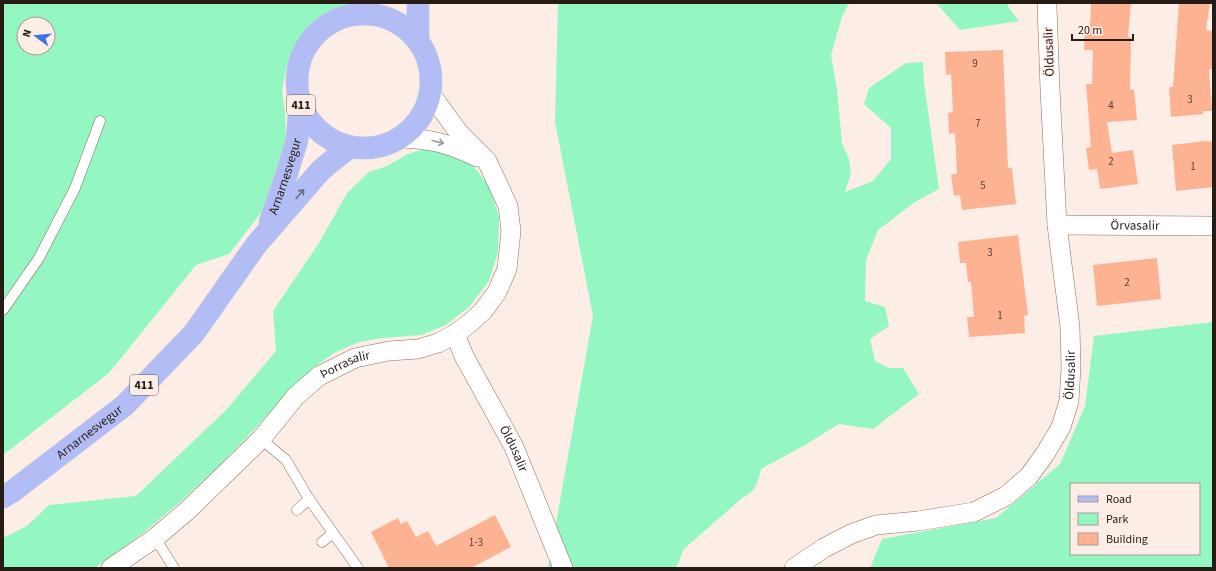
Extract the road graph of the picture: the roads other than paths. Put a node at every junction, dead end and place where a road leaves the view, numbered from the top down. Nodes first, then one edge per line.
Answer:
1 (418, 3) edge
2 (1047, 6) dead end
3 (374, 8) edge
4 (418, 40) junction
5 (430, 93) junction
6 (300, 104) junction
7 (100, 121) dead end
8 (399, 138) junction
9 (350, 147) junction
10 (487, 161) junction
11 (1057, 225) junction
12 (1213, 226) edge
13 (256, 245) junction
14 (3, 310) edge
15 (455, 334) junction
16 (261, 439) junction
17 (3, 497) edge
18 (309, 499) junction
19 (296, 510) dead end
20 (333, 533) junction
21 (155, 538) junction
22 (322, 542) dead end
23 (111, 568) edge
24 (174, 568) edge
25 (358, 568) edge
26 (563, 568) edge
27 (794, 568) edge

1 - 4 main road, 411
2 - 11 street, Öldusalir
3 - 4 main road, 411
3 - 6 main road, 411
4 - 5 main road, 411
5 - 8 main road, 411
5 - 10 street, Þorrasalir
6 - 9 main road, 411
6 - 13 main road, Arnarnesvegur / 411
7 - 14 lane
8 - 9 main road, 411
8 -> 10 street
13 -> 9 main road, Arnarnesvegur / 411
10 - 15 street, Þorrasalir
11 - 12 street, Örvasalir
11 - 27 street, Öldusalir
13 - 17 main road, Arnarnesvegur / 411
15 - 16 street, Þorrasalir
15 - 26 street, Öldusalir
16 - 18 lane
16 - 21 street, Þorrasalir
18 - 19 lane
18 - 20 lane
20 - 22 lane
20 - 25 lane
21 - 23 street, Þorrasalir
21 - 24 lane

